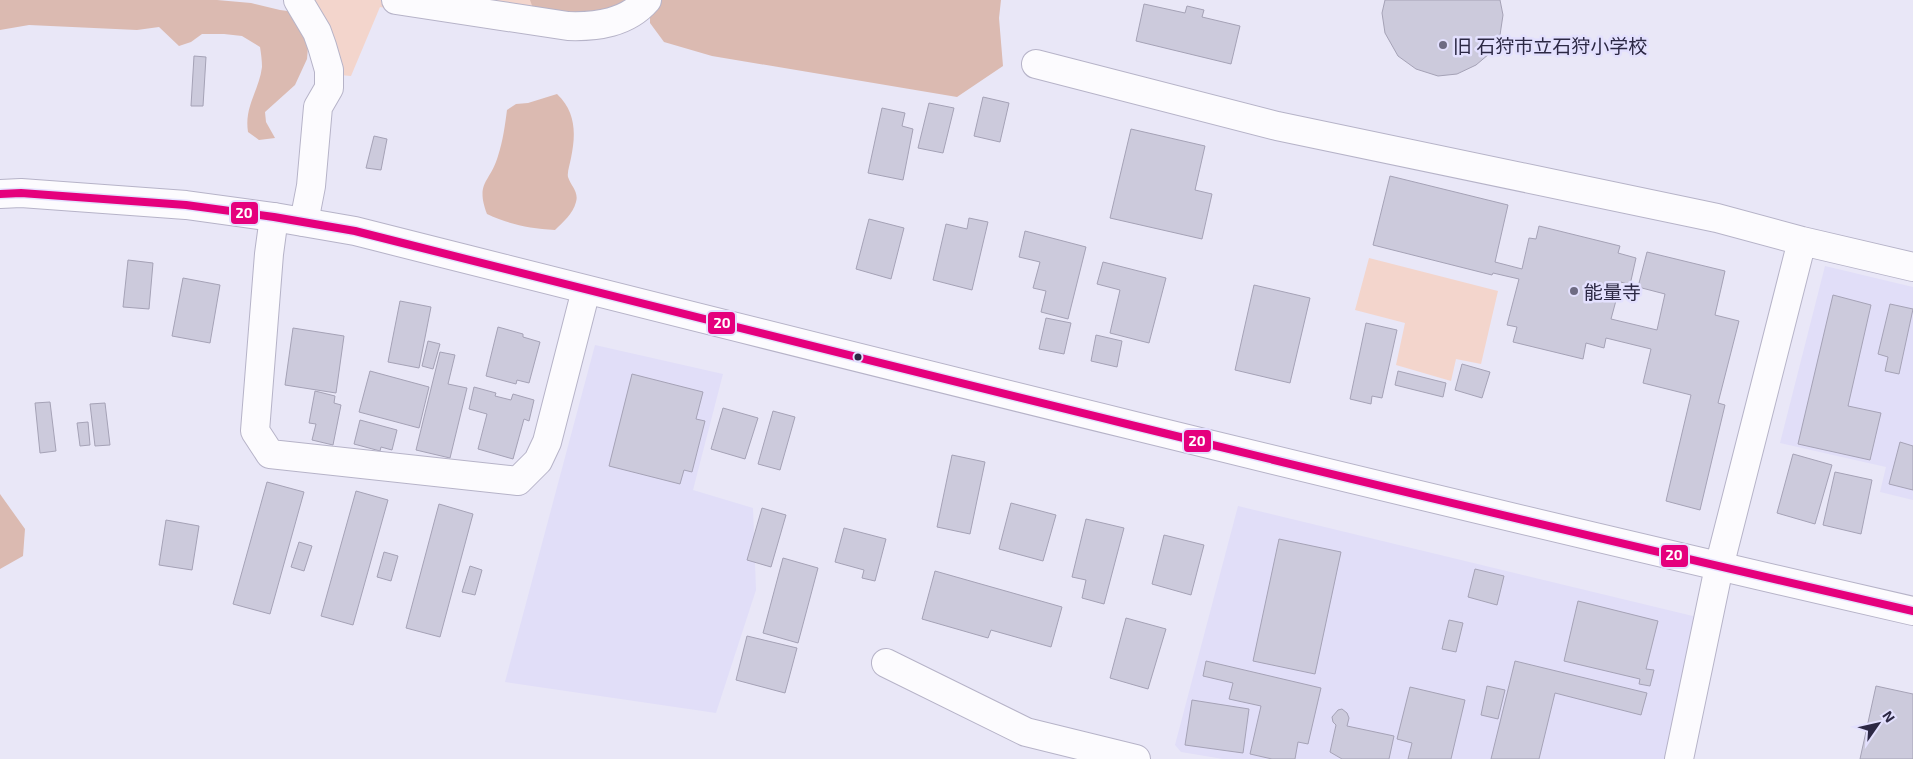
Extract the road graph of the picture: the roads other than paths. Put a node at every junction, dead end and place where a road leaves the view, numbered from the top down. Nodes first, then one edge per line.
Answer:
1 (298, 0) edge
2 (396, 0) edge
3 (647, 0) edge
4 (1036, 64) dead end
5 (0, 194) edge
6 (274, 217) junction
7 (304, 222) junction
8 (1802, 241) junction
9 (1913, 267) edge
10 (586, 290) junction
11 (1719, 567) junction
12 (1913, 611) edge
13 (886, 663) dead end
14 (1136, 759) edge
15 (1678, 759) edge

1 - 7 main road
2 - 3 main road
4 - 8 main road
5 - 6 main road
6 - 7 main road
6 - 10 main road
7 - 10 main road
8 - 9 main road
8 - 11 main road
10 - 11 main road
11 - 12 main road
11 - 15 main road
13 - 14 main road

